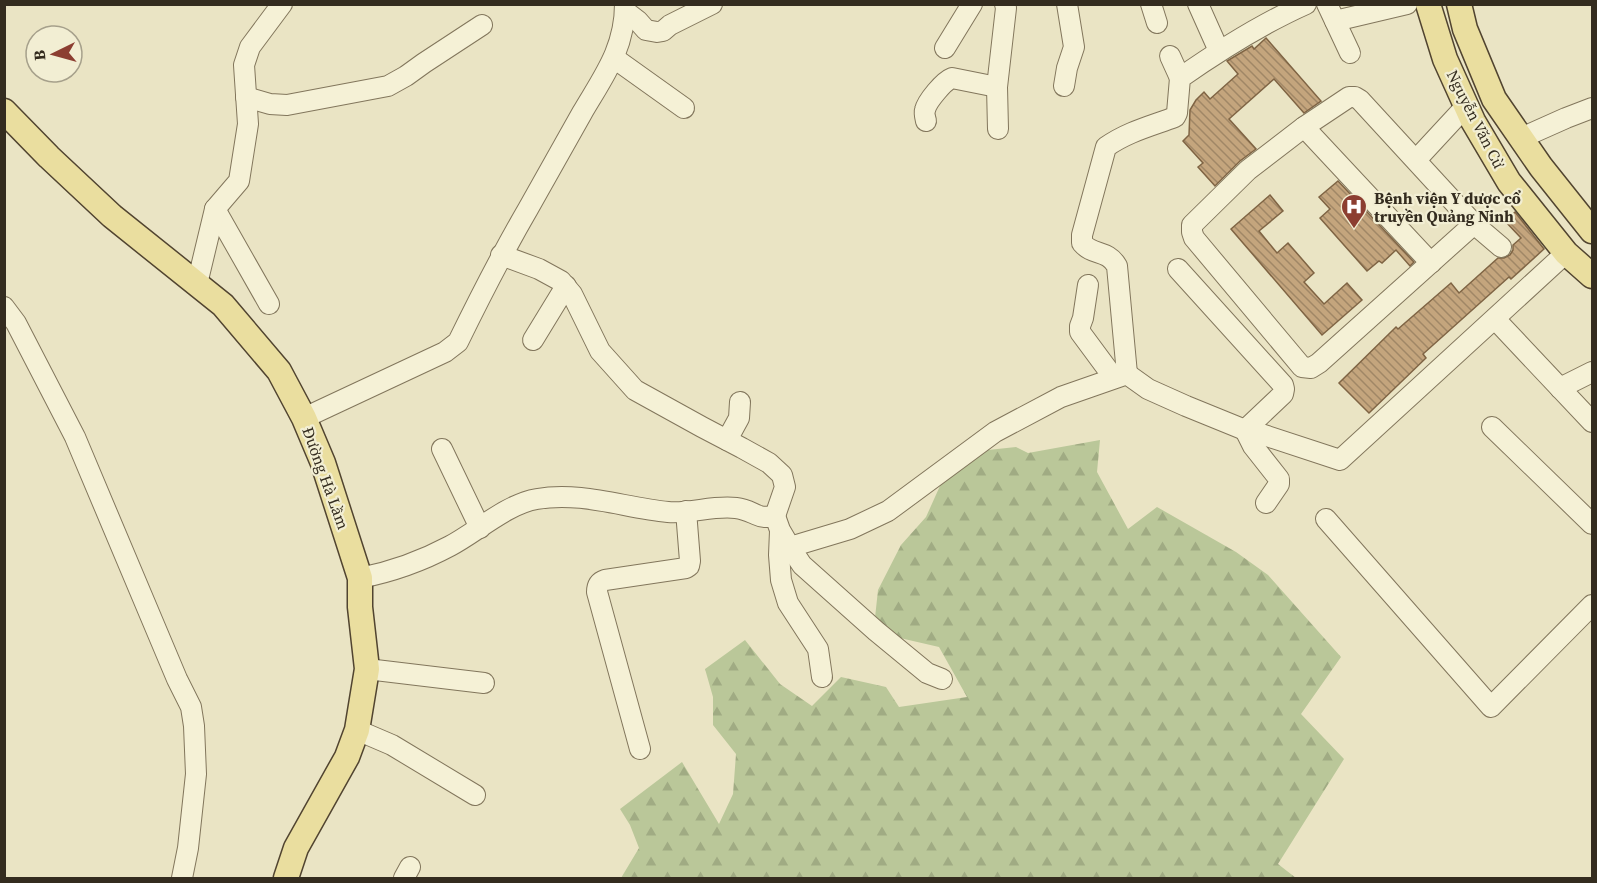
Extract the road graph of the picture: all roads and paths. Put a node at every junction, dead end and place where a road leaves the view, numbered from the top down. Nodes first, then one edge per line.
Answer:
1 (282, 4) edge
2 (712, 4) edge
3 (972, 4) edge
4 (1005, 4) edge
5 (1067, 4) edge
6 (1151, 4) edge
7 (1198, 4) edge
8 (1306, 4) edge
9 (1407, 4) edge
10 (1428, 4) edge
11 (1459, 4) edge
12 (625, 8) edge
13 (1280, 10) edge
14 (1331, 13) edge
15 (1157, 24) dead end
16 (482, 25) dead end
17 (945, 48) dead end
18 (1219, 51) junction
19 (1350, 53) dead end
20 (1170, 56) dead end
21 (614, 58) junction
22 (1180, 78) junction
23 (1064, 86) dead end
24 (997, 87) junction
25 (246, 97) junction
26 (1467, 106) junction
27 (684, 108) dead end
28 (1593, 108) edge
29 (4, 111) edge
30 (926, 121) dead end
31 (1304, 127) junction
32 (998, 129) dead end
33 (1521, 138) junction
34 (1416, 160) junction
35 (215, 210) junction
36 (1474, 224) junction
37 (1593, 231) edge
38 (1501, 247) dead end
39 (1566, 253) junction
40 (501, 255) junction
41 (1431, 263) junction
42 (1178, 269) dead end
43 (1593, 276) edge
44 (197, 284) junction
45 (1088, 285) dead end
46 (566, 286) junction
47 (269, 304) dead end
48 (4, 307) edge
49 (1495, 319) junction
50 (533, 340) dead end
51 (1593, 372) edge
52 (1121, 376) junction
53 (1560, 388) junction
54 (740, 402) dead end
55 (304, 418) junction
56 (1593, 422) edge
57 (1492, 428) dead end
58 (1245, 430) junction
59 (727, 440) junction
60 (442, 449) dead end
61 (1266, 503) dead end
62 (686, 511) junction
63 (1326, 519) dead end
64 (1593, 524) edge
65 (480, 528) junction
66 (782, 531) junction
67 (360, 578) junction
68 (1593, 605) edge
69 (367, 669) junction
70 (822, 677) dead end
71 (942, 679) dead end
72 (484, 683) dead end
73 (357, 730) junction
74 (640, 749) dead end
75 (475, 795) dead end
76 (182, 879) edge
77 (286, 879) edge

1 - 25 street
2 - 12 street
3 - 17 street
4 - 24 street
5 - 23 street
6 - 15 street
7 - 18 street
8 - 13 street
9 - 14 street
10 - 26 main road, Nguyễn Văn Cừ
11 - 33 main road, Nguyễn Văn Cừ
12 - 21 street
13 - 18 street
14 - 19 street
16 - 25 street
18 - 22 street
20 - 22 street
21 - 27 street
21 - 40 street
22 - 52 street
24 - 30 street
24 - 32 street
25 - 35 street
26 - 34 street
26 - 39 main road, Nguyễn Văn Cừ
28 - 33 street
29 - 44 main road, Đường Hà Lầm
31 - 34 street
31 - 41 street
31 - 41 street
33 - 37 main road, Nguyễn Văn Cừ
34 - 36 street
35 - 44 street
35 - 47 street
36 - 38 street
36 - 41 street
39 - 43 main road, Nguyễn Văn Cừ
39 - 49 street
40 - 46 street
40 - 55 street
42 - 58 street
44 - 55 main road, Đường Hà Lầm
45 - 52 street
46 - 50 street
46 - 59 street
48 - 76 street
49 - 53 street
49 - 58 street
51 - 53 street
52 - 58 street
52 - 66 street
53 - 56 street
54 - 59 street
55 - 67 main road, Đường Hà Lầm
57 - 64 street
58 - 61 street
59 - 66 street
60 - 65 street
62 - 65 street
62 - 66 street
62 - 74 street
63 - 68 street
65 - 67 street
66 - 70 street
66 - 71 street
67 - 69 main road, Đường Hà Lầm
69 - 72 street
69 - 73 main road, Đường Hà Lầm
73 - 75 street
73 - 77 main road, Đường Hà Lầm

